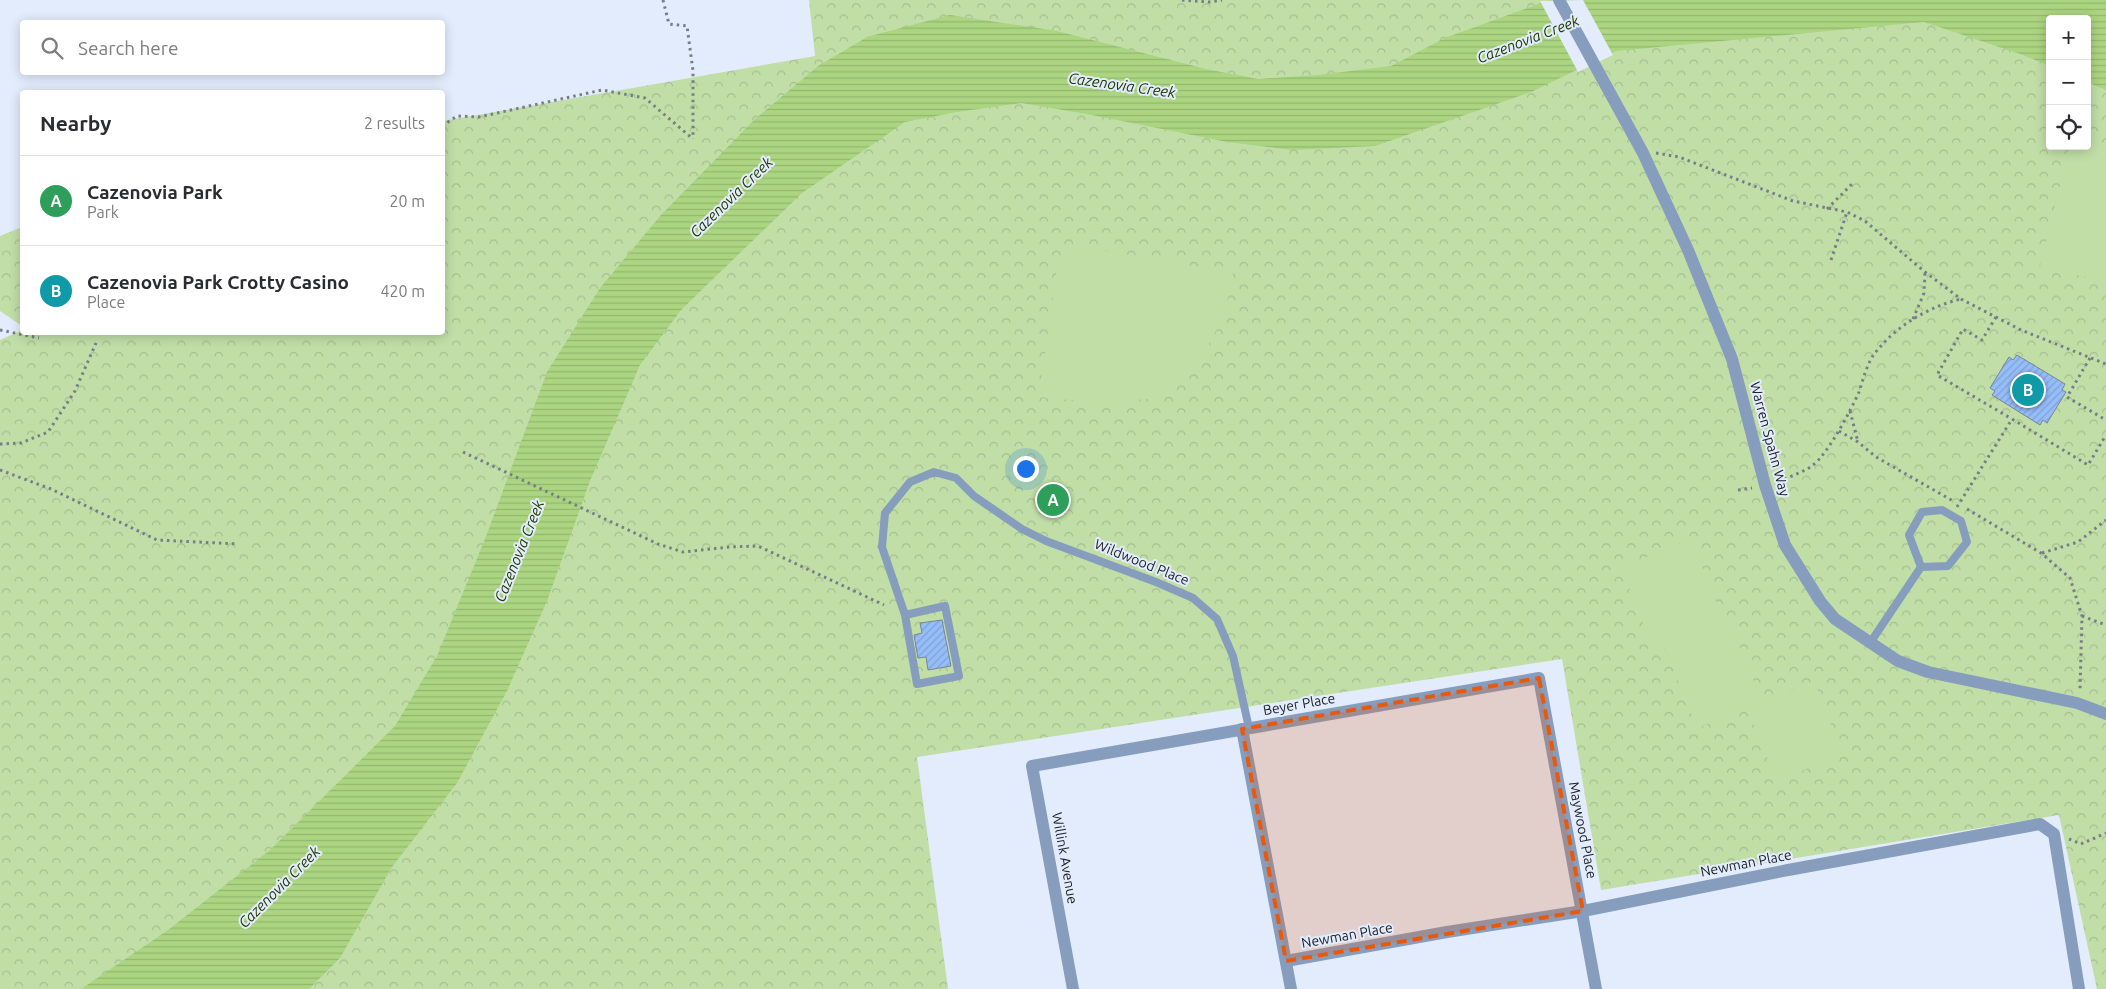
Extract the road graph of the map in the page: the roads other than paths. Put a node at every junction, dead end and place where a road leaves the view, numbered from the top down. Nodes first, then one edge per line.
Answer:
1 (1559, 0) edge
2 (1921, 566) junction
3 (905, 615) junction
4 (1870, 643) junction
5 (1539, 678) joint
6 (2106, 714) edge
7 (1246, 728) junction
8 (1065, 760) joint
9 (1582, 911) junction
10 (1286, 961) junction
11 (1073, 989) edge
12 (1291, 989) edge
13 (1596, 989) edge
14 (2079, 989) edge

1 - 4 street, Warren Spahn Way
2 - 2 lane
2 - 4 lane
3 - 3 lane
3 - 7 lane, Wildwood Place
4 - 6 street, Warren Spahn Way
5 - 7 street, Beyer Place
5 - 9 street, Maywood Place
7 - 8 street, Beyer Place
7 - 10 street, Wildwood Place
8 - 11 street, Willink Avenue
9 - 10 street, Newman Place
9 - 13 street, Maywood Place
9 - 14 street, Newman Place
10 - 12 street, Wildwood Place

